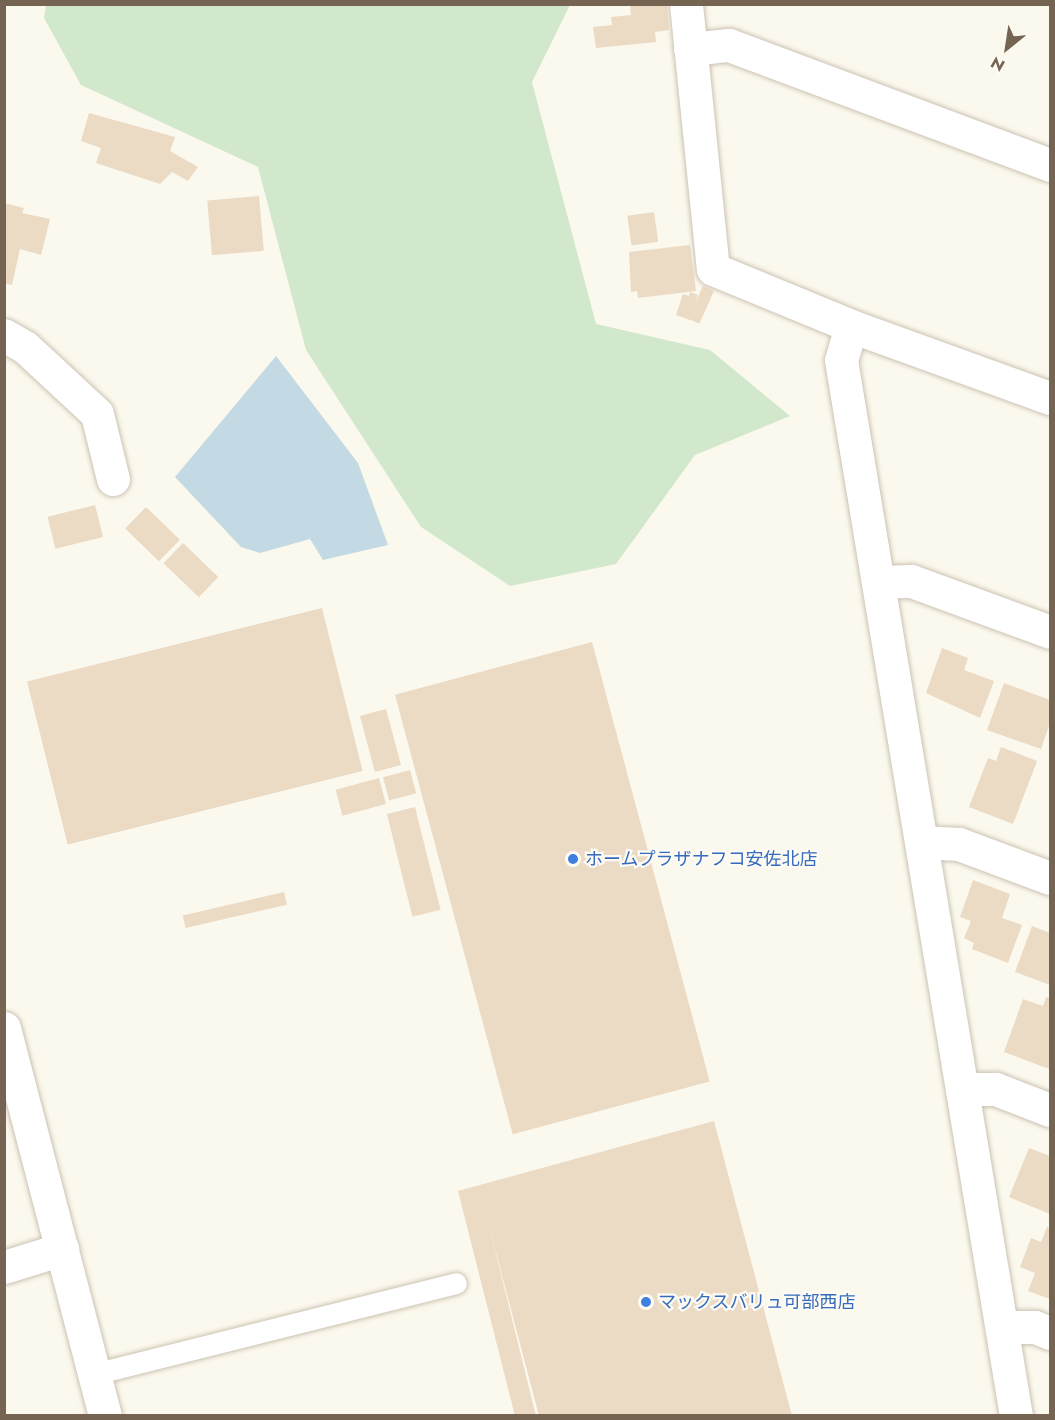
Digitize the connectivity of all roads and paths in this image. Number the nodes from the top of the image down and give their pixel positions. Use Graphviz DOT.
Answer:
graph roads {
  1 [pos="686,4"];
  2 [pos="690,49"];
  3 [pos="1050,165"];
  4 [pos="851,326"];
  5 [pos="4,335"];
  6 [pos="1050,398"];
  7 [pos="113,479"];
  8 [pos="879,582"];
  9 [pos="1050,632"];
  10 [pos="921,842"];
  11 [pos="1050,878"];
  12 [pos="4,1028"];
  13 [pos="962,1089"];
  14 [pos="1050,1110"];
  15 [pos="62,1249"];
  16 [pos="4,1267"];
  17 [pos="456,1283"];
  18 [pos="1002,1326"];
  19 [pos="1050,1333"];
  20 [pos="94,1374"];
  21 [pos="105,1416"];
  22 [pos="1016,1416"];
  1 -- 2 [label="street"];
  2 -- 3 [label="street"];
  2 -- 4 [label="street"];
  4 -- 6 [label="street"];
  4 -- 8 [label="street"];
  5 -- 7 [label="street"];
  8 -- 9 [label="street"];
  8 -- 10 [label="street"];
  10 -- 11 [label="street"];
  10 -- 13 [label="street"];
  12 -- 15 [label="street"];
  13 -- 14 [label="street"];
  13 -- 18 [label="street"];
  15 -- 16 [label="street"];
  15 -- 20 [label="street"];
  17 -- 20 [label="lane"];
  18 -- 19 [label="street"];
  18 -- 22 [label="street"];
  20 -- 21 [label="street"];
}
